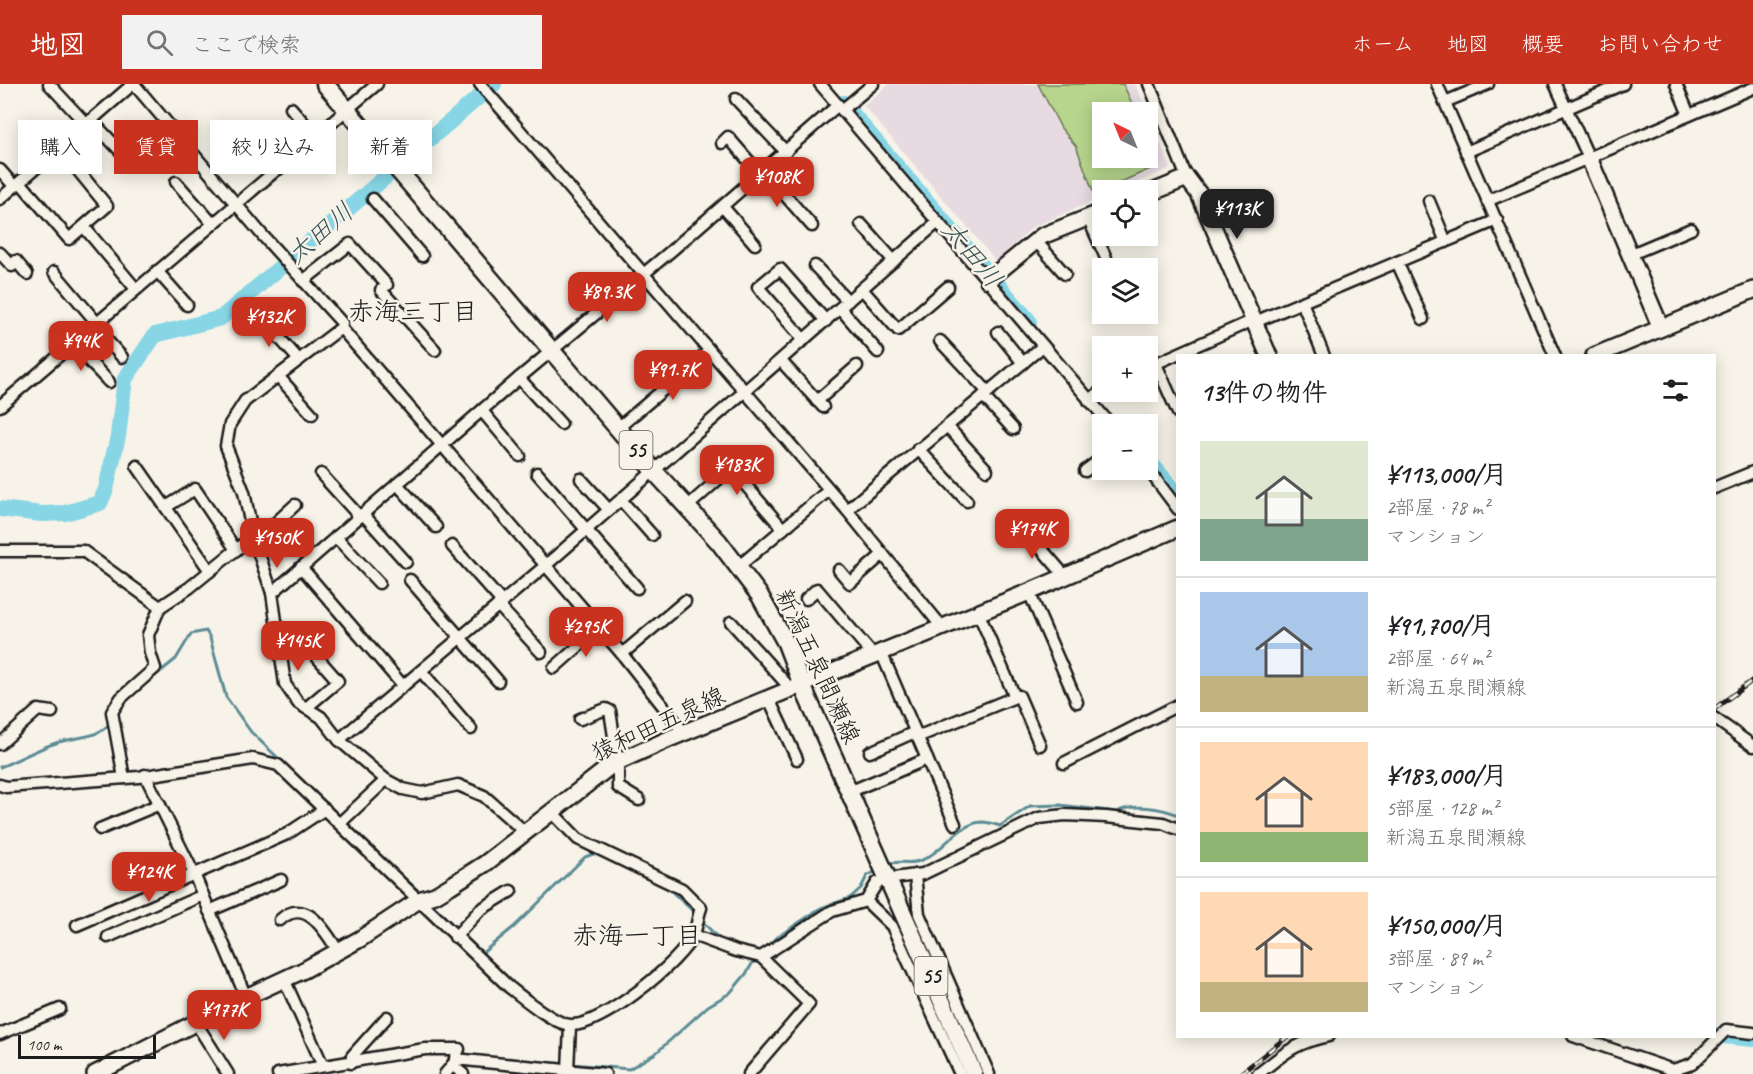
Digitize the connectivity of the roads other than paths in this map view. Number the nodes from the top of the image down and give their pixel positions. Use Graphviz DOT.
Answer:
graph roads {
  1 [pos="49,84"];
  2 [pos="133,84"];
  3 [pos="325,84"];
  4 [pos="377,84"];
  5 [pos="820,84"];
  6 [pos="873,84"];
  7 [pos="1149,84"];
  8 [pos="1437,84"];
  9 [pos="1488,84"];
  10 [pos="1555,84"];
  11 [pos="1623,84"];
  12 [pos="1676,84"];
  13 [pos="1753,87"];
  14 [pos="484,88"];
  15 [pos="736,99"];
  16 [pos="1445,102"];
  17 [pos="843,107"];
  18 [pos="291,108"];
  19 [pos="348,109"];
  20 [pos="1567,110"];
  21 [pos="1689,115"];
  22 [pos="87,120"];
  23 [pos="91,120"];
  24 [pos="301,120"];
  25 [pos="335,120"];
  26 [pos="102,134"];
  27 [pos="722,143"];
  28 [pos="114,146"];
  29 [pos="786,152"];
  30 [pos="1466,152"];
  31 [pos="1588,158"];
  32 [pos="0,170"];
  33 [pos="762,173"];
  34 [pos="28,174"];
  35 [pos="81,174"];
  36 [pos="273,174"];
  37 [pos="1187,178"];
  38 [pos="176,182"];
  39 [pos="17,184"];
  40 [pos="1158,190"];
  41 [pos="0,199"];
  42 [pos="373,199"];
  43 [pos="1429,201"];
  44 [pos="1487,201"];
  45 [pos="237,204"];
  46 [pos="723,207"];
  47 [pos="1092,216"];
  48 [pos="1088,218"];
  49 [pos="1497,220"];
  50 [pos="938,222"];
  51 [pos="213,224"];
  52 [pos="861,224"];
  53 [pos="84,226"];
  54 [pos="812,226"];
  55 [pos="1691,230"];
  56 [pos="1036,241"];
  57 [pos="1446,242"];
  58 [pos="755,244"];
  59 [pos="0,253"];
  60 [pos="1629,255"];
  61 [pos="422,256"];
  62 [pos="1106,258"];
  63 [pos="894,261"];
  64 [pos="1397,262"];
  65 [pos="815,266"];
  66 [pos="157,271"];
  67 [pos="54,272"];
  68 [pos="27,274"];
  69 [pos="643,274"];
  70 [pos="1065,274"];
  71 [pos="990,278"];
  72 [pos="303,281"];
  73 [pos="948,287"];
  74 [pos="136,289"];
  75 [pos="862,289"];
  76 [pos="1753,290"];
  77 [pos="1302,302"];
  78 [pos="187,305"];
  79 [pos="844,305"];
  80 [pos="260,316"];
  81 [pos="1424,318"];
  82 [pos="1255,320"];
  83 [pos="826,321"];
  84 [pos="96,324"];
  85 [pos="341,328"];
  86 [pos="1660,328"];
  87 [pos="998,332"];
  88 [pos="804,340"];
  89 [pos="940,341"];
  90 [pos="73,344"];
  91 [pos="1043,346"];
  92 [pos="435,350"];
  93 [pos="552,350"];
  94 [pos="709,351"];
  95 [pos="878,352"];
  96 [pos="1181,354"];
  97 [pos="1268,354"];
  98 [pos="1323,354"];
  99 [pos="1554,354"];
  100 [pos="1599,354"];
  101 [pos="1176,356"];
  102 [pos="122,357"];
  103 [pos="299,360"];
  104 [pos="781,361"];
  105 [pos="1023,363"];
  106 [pos="1158,364"];
  107 [pos="857,366"];
  108 [pos="278,376"];
  109 [pos="1158,377"];
  110 [pos="519,378"];
  111 [pos="109,382"];
  112 [pos="743,392"];
  113 [pos="986,394"];
  114 [pos="1092,398"];
  115 [pos="1089,401"];
  116 [pos="0,406"];
  117 [pos="1176,409"];
  118 [pos="482,411"];
  119 [pos="312,414"];
  120 [pos="1101,414"];
  121 [pos="561,424"];
  122 [pos="947,426"];
  123 [pos="618,429"];
  124 [pos="1013,429"];
  125 [pos="442,444"];
  126 [pos="918,449"];
  127 [pos="520,456"];
  128 [pos="137,466"];
  129 [pos="1092,466"];
  130 [pos="987,470"];
  131 [pos="654,471"];
  132 [pos="1085,471"];
  133 [pos="1753,472"];
  134 [pos="537,473"];
  135 [pos="321,474"];
  136 [pos="581,479"];
  137 [pos="1156,480"];
  138 [pos="397,484"];
  139 [pos="1716,487"];
  140 [pos="829,490"];
  141 [pos="621,500"];
  142 [pos="967,501"];
  143 [pos="295,505"];
  144 [pos="1176,506"];
  145 [pos="166,507"];
  146 [pos="687,507"];
  147 [pos="609,510"];
  148 [pos="847,510"];
  149 [pos="361,515"];
  150 [pos="1021,525"];
  151 [pos="436,527"];
  152 [pos="587,529"];
  153 [pos="783,529"];
  154 [pos="1176,529"];
  155 [pos="652,535"];
  156 [pos="336,537"];
  157 [pos="254,539"];
  158 [pos="452,546"];
  159 [pos="236,550"];
  160 [pos="0,551"];
  161 [pos="883,554"];
  162 [pos="406,562"];
  163 [pos="545,566"];
  164 [pos="301,567"];
  165 [pos="738,567"];
  166 [pos="839,570"];
  167 [pos="210,571"];
  168 [pos="1065,576"];
  169 [pos="410,580"];
  170 [pos="379,583"];
  171 [pos="637,588"];
  172 [pos="1029,592"];
  173 [pos="272,593"];
  174 [pos="806,599"];
  175 [pos="685,601"];
  176 [pos="500,604"];
  177 [pos="160,607"];
  178 [pos="978,612"];
  179 [pos="731,622"];
  180 [pos="599,627"];
  181 [pos="942,627"];
  182 [pos="460,638"];
  183 [pos="541,652"];
  184 [pos="622,654"];
  185 [pos="877,654"];
  186 [pos="317,657"];
  187 [pos="554,668"];
  188 [pos="421,671"];
  189 [pos="498,681"];
  190 [pos="404,686"];
  191 [pos="796,687"];
  192 [pos="1015,697"];
  193 [pos="769,699"];
  194 [pos="1077,702"];
  195 [pos="1176,706"];
  196 [pos="306,708"];
  197 [pos="52,712"];
  198 [pos="580,719"];
  199 [pos="1716,719"];
  200 [pos="471,729"];
  201 [pos="685,734"];
  202 [pos="916,735"];
  203 [pos="339,740"];
  204 [pos="0,744"];
  205 [pos="1040,745"];
  206 [pos="1753,747"];
  207 [pos="870,752"];
  208 [pos="796,759"];
  209 [pos="927,759"];
  210 [pos="618,762"];
  211 [pos="1064,763"];
  212 [pos="145,775"];
  213 [pos="124,778"];
  214 [pos="386,780"];
  215 [pos="0,785"];
  216 [pos="849,792"];
  217 [pos="639,800"];
  218 [pos="160,804"];
  219 [pos="325,809"];
  220 [pos="552,812"];
  221 [pos="340,824"];
  222 [pos="955,824"];
  223 [pos="1176,828"];
  224 [pos="100,829"];
  225 [pos="525,832"];
  226 [pos="194,874"];
  227 [pos="915,875"];
  228 [pos="887,879"];
  229 [pos="281,880"];
  230 [pos="511,891"];
  231 [pos="202,895"];
  232 [pos="419,900"];
  233 [pos="866,901"];
  234 [pos="209,911"];
  235 [pos="280,920"];
  236 [pos="77,925"];
  237 [pos="693,935"];
  238 [pos="108,937"];
  239 [pos="455,937"];
  240 [pos="338,951"];
  241 [pos="761,957"];
  242 [pos="284,979"];
  243 [pos="246,997"];
  244 [pos="60,1009"];
  245 [pos="387,1017"];
  246 [pos="196,1023"];
  247 [pos="570,1026"];
  248 [pos="1753,1033"];
  249 [pos="0,1034"];
  250 [pos="1320,1038"];
  251 [pos="1578,1038"];
  252 [pos="351,1063"];
  253 [pos="323,1066"];
  254 [pos="451,1066"];
  255 [pos="568,1070"];
  256 [pos="1671,1072"];
  257 [pos="587,1073"];
  258 [pos="962,1073"];
  259 [pos="95,1074"];
  260 [pos="228,1074"];
  261 [pos="278,1074"];
  262 [pos="463,1074"];
  263 [pos="605,1074"];
  264 [pos="749,1074"];
  265 [pos="989,1074"];
  266 [pos="1258,1074"];
  1 -- 22 [label="street"];
  2 -- 23 [label="street"];
  2 -- 45 [label="street"];
  3 -- 19 [label="main road, 新潟五泉間瀬線 / 55"];
  4 -- 19 [label="street"];
  5 -- 17 [label="street"];
  6 -- 17 [label="street"];
  7 -- 37 [label="street"];
  8 -- 16 [label="street"];
  9 -- 16 [label="street"];
  10 -- 20 [label="street"];
  11 -- 20 [label="street"];
  12 -- 21 [label="street"];
  13 -- 21 [label="street"];
  14 -- 69 [label="street"];
  15 -- 29 [label="street"];
  16 -- 30 [label="street"];
  17 -- 29 [label="street"];
  17 -- 50 [label="street"];
  18 -- 24 [label="street"];
  19 -- 25 [label="street"];
  19 -- 93 [label="main road, 新潟五泉間瀬線 / 55"];
  20 -- 30 [label="street"];
  20 -- 31 [label="street"];
  21 -- 31 [label="street"];
  26 -- 28 [label="street"];
  27 -- 33 [label="street"];
  29 -- 33 [label="street"];
  30 -- 44 [label="street"];
  31 -- 44 [label="street"];
  31 -- 60 [label="main road"];
  32 -- 39 [label="street"];
  33 -- 46 [label="street"];
  33 -- 54 [label="street"];
  34 -- 39 [label="street"];
  35 -- 53 [label="street"];
  36 -- 45 [label="street"];
  37 -- 40 [label="main road"];
  37 -- 82 [label="main road"];
  38 -- 51 [label="street"];
  39 -- 41 [label="street"];
  39 -- 53 [label="street"];
  42 -- 61 [label="street"];
  43 -- 57 [label="street"];
  44 -- 49 [label="street"];
  45 -- 51 [label="street"];
  45 -- 72 [label="street"];
  46 -- 58 [label="street"];
  46 -- 69 [label="street"];
  47 -- 48 [label="main road"];
  48 -- 56 [label="main road"];
  48 -- 62 [label="street"];
  49 -- 57 [label="street"];
  49 -- 99 [label="street"];
  50 -- 63 [label="street"];
  50 -- 71 [label="street"];
  51 -- 66 [label="street"];
  52 -- 63 [label="street"];
  53 -- 74 [label="street"];
  55 -- 60 [label="street"];
  56 -- 70 [label="street"];
  56 -- 71 [label="main road"];
  57 -- 64 [label="street"];
  59 -- 68 [label="street"];
  60 -- 86 [label="main road"];
  63 -- 75 [label="street"];
  64 -- 77 [label="street"];
  64 -- 81 [label="street"];
  65 -- 79 [label="street"];
  66 -- 74 [label="street"];
  66 -- 78 [label="street"];
  67 -- 84 [label="street"];
  69 -- 93 [label="street"];
  69 -- 94 [label="street"];
  71 -- 91 [label="street"];
  72 -- 85 [label="street"];
  72 -- 92 [label="street"];
  73 -- 75 [label="street"];
  74 -- 84 [label="street"];
  75 -- 79 [label="street"];
  76 -- 86 [label="main road"];
  77 -- 82 [label="street"];
  77 -- 98 [label="street"];
  79 -- 83 [label="street"];
  79 -- 95 [label="street"];
  80 -- 103 [label="street"];
  82 -- 96 [label="street"];
  82 -- 97 [label="main road"];
  83 -- 88 [label="street"];
  83 -- 88 [label="street"];
  84 -- 90 [label="street"];
  84 -- 102 [label="street"];
  85 -- 103 [label="street"];
  85 -- 125 [label="street"];
  86 -- 100 [label="main road"];
  87 -- 105 [label="street"];
  88 -- 104 [label="street"];
  89 -- 113 [label="street"];
  90 -- 111 [label="street"];
  90 -- 116 [label="street"];
  91 -- 105 [label="street"];
  91 -- 115 [label="street"];
  93 -- 110 [label="street"];
  93 -- 123 [label="main road, 新潟五泉間瀬線 / 55"];
  94 -- 112 [label="street"];
  94 -- 123 [label="street"];
  101 -- 106 [label="street"];
  103 -- 108 [label="street"];
  104 -- 107 [label="street"];
  104 -- 112 [label="street"];
  105 -- 113 [label="street"];
  108 -- 119 [label="street"];
  108 -- 157 [label="street"];
  109 -- 117 [label="street"];
  110 -- 118 [label="street"];
  110 -- 121 [label="street"];
  112 -- 131 [label="street"];
  112 -- 140 [label="street"];
  113 -- 122 [label="street"];
  113 -- 124 [label="street"];
  114 -- 115 [label="street"];
  115 -- 120 [label="street"];
  118 -- 125 [label="street"];
  118 -- 127 [label="street"];
  122 -- 126 [label="street"];
  122 -- 130 [label="street"];
  123 -- 131 [label="main road, 新潟五泉間瀬線 / 55"];
  125 -- 138 [label="street"];
  125 -- 163 [label="street"];
  126 -- 142 [label="street"];
  126 -- 148 [label="street"];
  128 -- 145 [label="street"];
  129 -- 132 [label="street"];
  131 -- 141 [label="street"];
  131 -- 146 [label="main road, 新潟五泉間瀬線 / 55"];
  133 -- 139 [label="street"];
  134 -- 152 [label="street"];
  135 -- 149 [label="street"];
  136 -- 147 [label="street"];
  137 -- 144 [label="street"];
  138 -- 149 [label="street"];
  138 -- 151 [label="street"];
  140 -- 148 [label="street"];
  140 -- 153 [label="street"];
  141 -- 147 [label="street"];
  141 -- 155 [label="street"];
  143 -- 157 [label="street"];
  145 -- 159 [label="street"];
  145 -- 167 [label="street"];
  146 -- 153 [label="street"];
  146 -- 165 [label="main road, 新潟五泉間瀬線 / 55"];
  147 -- 152 [label="street"];
  148 -- 161 [label="street"];
  149 -- 156 [label="street"];
  149 -- 162 [label="street"];
  150 -- 168 [label="street"];
  152 -- 163 [label="street"];
  152 -- 171 [label="street"];
  153 -- 165 [label="street"];
  154 -- 168 [label="main road, 猿和田五泉線"];
  156 -- 164 [label="street"];
  156 -- 170 [label="street"];
  157 -- 159 [label="street"];
  157 -- 173 [label="street"];
  158 -- 176 [label="street"];
  159 -- 167 [label="street"];
  160 -- 177 [label="street"];
  161 -- 166 [label="street"];
  161 -- 181 [label="street"];
  163 -- 176 [label="street"];
  163 -- 180 [label="street"];
  164 -- 173 [label="street"];
  164 -- 190 [label="street"];
  165 -- 191 [label="main road, 新潟五泉間瀬線 / 55"];
  167 -- 177 [label="street"];
  168 -- 172 [label="main road, 猿和田五泉線"];
  169 -- 182 [label="street"];
  172 -- 178 [label="main road, 猿和田五泉線"];
  172 -- 194 [label="street"];
  173 -- 196 [label="street"];
  174 -- 185 [label="street"];
  175 -- 184 [label="street"];
  176 -- 182 [label="street"];
  176 -- 183 [label="street"];
  177 -- 213 [label="street"];
  178 -- 181 [label="main road, 猿和田五泉線"];
  178 -- 192 [label="street"];
  179 -- 191 [label="street"];
  180 -- 184 [label="street"];
  180 -- 187 [label="street"];
  181 -- 185 [label="main road, 猿和田五泉線"];
  182 -- 188 [label="street"];
  182 -- 189 [label="street"];
  184 -- 201 [label="street"];
  185 -- 191 [label="main road, 猿和田五泉線"];
  185 -- 202 [label="street"];
  186 -- 196 [label="street"];
  188 -- 190 [label="street"];
  188 -- 200 [label="street"];
  190 -- 203 [label="street"];
  191 -- 193 [label="main road, 猿和田五泉線"];
  191 -- 216 [label="main road, 新潟五泉間瀬線 / 55"];
  192 -- 202 [label="street"];
  192 -- 205 [label="street"];
  193 -- 201 [label="main road, 猿和田五泉線"];
  193 -- 208 [label="street"];
  195 -- 211 [label="street"];
  196 -- 203 [label="street"];
  197 -- 204 [label="street"];
  198 -- 210 [label="street"];
  199 -- 206 [label="street"];
  201 -- 210 [label="main road, 猿和田五泉線"];
  202 -- 207 [label="street"];
  202 -- 209 [label="street"];
  203 -- 214 [label="street"];
  209 -- 216 [label="street"];
  209 -- 222 [label="street"];
  210 -- 217 [label="street"];
  210 -- 220 [label="main road, 猿和田五泉線"];
  212 -- 213 [label="street"];
  212 -- 218 [label="street"];
  212 -- 219 [label="street"];
  213 -- 215 [label="street"];
  214 -- 221 [label="street"];
  214 -- 225 [label="street"];
  216 -- 228 [label="main road, 新潟五泉間瀬線 / 55"];
  218 -- 224 [label="street"];
  218 -- 226 [label="street"];
  219 -- 221 [label="street"];
  219 -- 226 [label="street"];
  220 -- 225 [label="main road, 猿和田五泉線"];
  220 -- 237 [label="street"];
  221 -- 232 [label="street"];
  223 -- 227 [label="street"];
  225 -- 232 [label="main road, 猿和田五泉線"];
  226 -- 231 [label="street"];
  226 -- 236 [label="street"];
  227 -- 228 [label="street"];
  227 -- 265 [label="street"];
  228 -- 233 [label="street"];
  228 -- 258 [label="main road, 新潟五泉間瀬線 / 55"];
  229 -- 234 [label="street"];
  230 -- 239 [label="street"];
  231 -- 234 [label="street"];
  231 -- 238 [label="street"];
  232 -- 239 [label="street"];
  232 -- 240 [label="main road, 猿和田五泉線"];
  233 -- 241 [label="street"];
  233 -- 258 [label="street"];
  234 -- 243 [label="street"];
  235 -- 240 [label="street"];
  237 -- 241 [label="street"];
  237 -- 247 [label="street"];
  239 -- 247 [label="street"];
  240 -- 242 [label="main road, 猿和田五泉線"];
  241 -- 264 [label="street"];
  242 -- 243 [label="main road, 猿和田五泉線"];
  242 -- 253 [label="street"];
  243 -- 246 [label="main road, 猿和田五泉線"];
  244 -- 249 [label="street"];
  245 -- 252 [label="street"];
  246 -- 259 [label="main road, 猿和田五泉線"];
  246 -- 260 [label="street"];
  247 -- 255 [label="street"];
  248 -- 256 [label="street"];
  250 -- 266 [label="street"];
  251 -- 256 [label="street"];
  252 -- 253 [label="street"];
  252 -- 254 [label="street"];
  253 -- 261 [label="street"];
  254 -- 255 [label="street"];
  254 -- 262 [label="street"];
  255 -- 257 [label="street"];
  257 -- 263 [label="street"];
}
